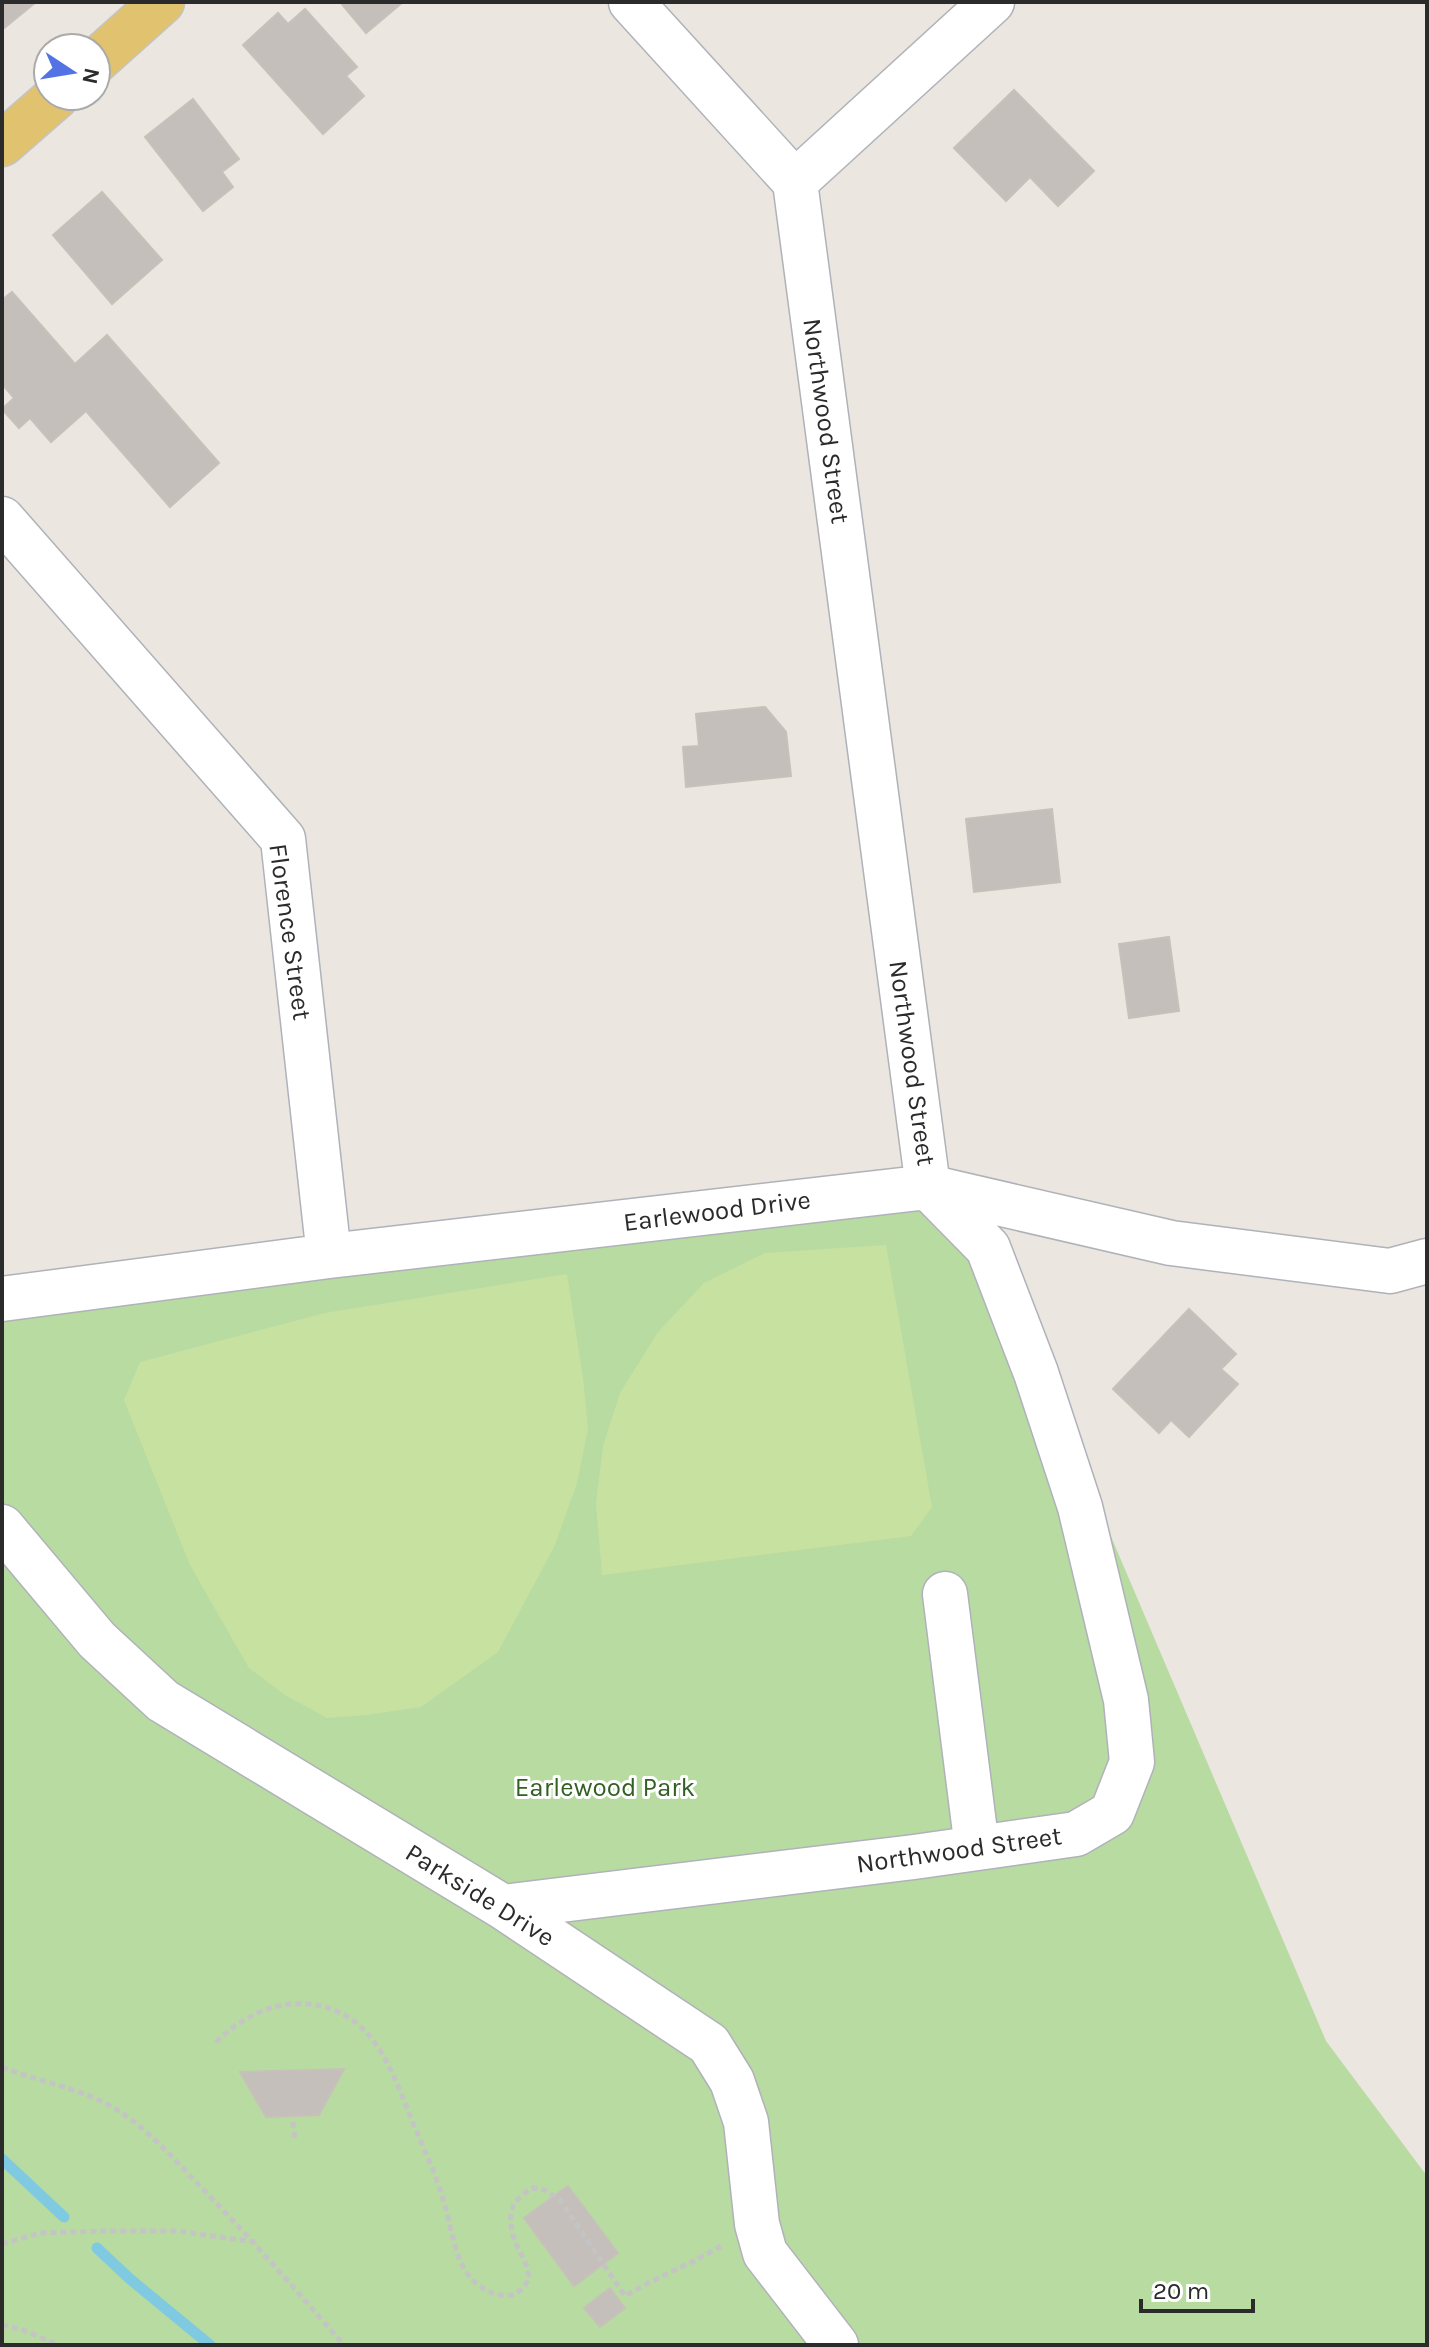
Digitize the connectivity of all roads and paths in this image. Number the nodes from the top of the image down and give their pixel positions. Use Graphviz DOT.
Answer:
graph roads {
  1 [pos="162,2"];
  2 [pos="631,2"];
  3 [pos="992,2"];
  4 [pos="112,47"];
  5 [pos="39,112"];
  6 [pos="2,144"];
  7 [pos="795,182"];
  8 [pos="2,519"];
  9 [pos="928,1187"];
  10 [pos="329,1256"];
  11 [pos="1427,1261"];
  12 [pos="2,1299"];
  13 [pos="2,1527"];
  14 [pos="945,1594"];
  15 [pos="977,1848"];
  16 [pos="503,1907"];
  17 [pos="216,2042"];
  18 [pos="2,2067"];
  19 [pos="293,2122"];
  20 [pos="295,2142"];
  21 [pos="757,2224"];
  22 [pos="255,2242"];
  23 [pos="2,2244"];
  24 [pos="2,2325"];
  25 [pos="58,2345"];
  26 [pos="344,2345"];
  27 [pos="836,2345"];
  1 -- 4 [label="main road"];
  2 -- 7 [label="street"];
  3 -- 7 [label="street"];
  5 -- 6 [label="main road"];
  7 -- 9 [label="street, Northwood Street"];
  8 -- 10 [label="street, Florence Street"];
  9 -- 10 [label="street, Earlewood Drive"];
  9 -- 11 [label="street, Earlewood Drive"];
  9 -- 15 [label="street, Northwood Street"];
  10 -- 12 [label="street, Earlewood Drive"];
  13 -- 16 [label="street, Parkside Drive"];
  14 -- 15 [label="street"];
  15 -- 16 [label="street, Northwood Street"];
  16 -- 21 [label="street, Parkside Drive"];
  17 -- 21 [label="path"];
  18 -- 22 [label="path"];
  19 -- 20 [label="path"];
  21 -- 27 [label="street, Parkside Drive"];
  22 -- 23 [label="path"];
  22 -- 26 [label="path"];
  24 -- 25 [label="path"];
}
